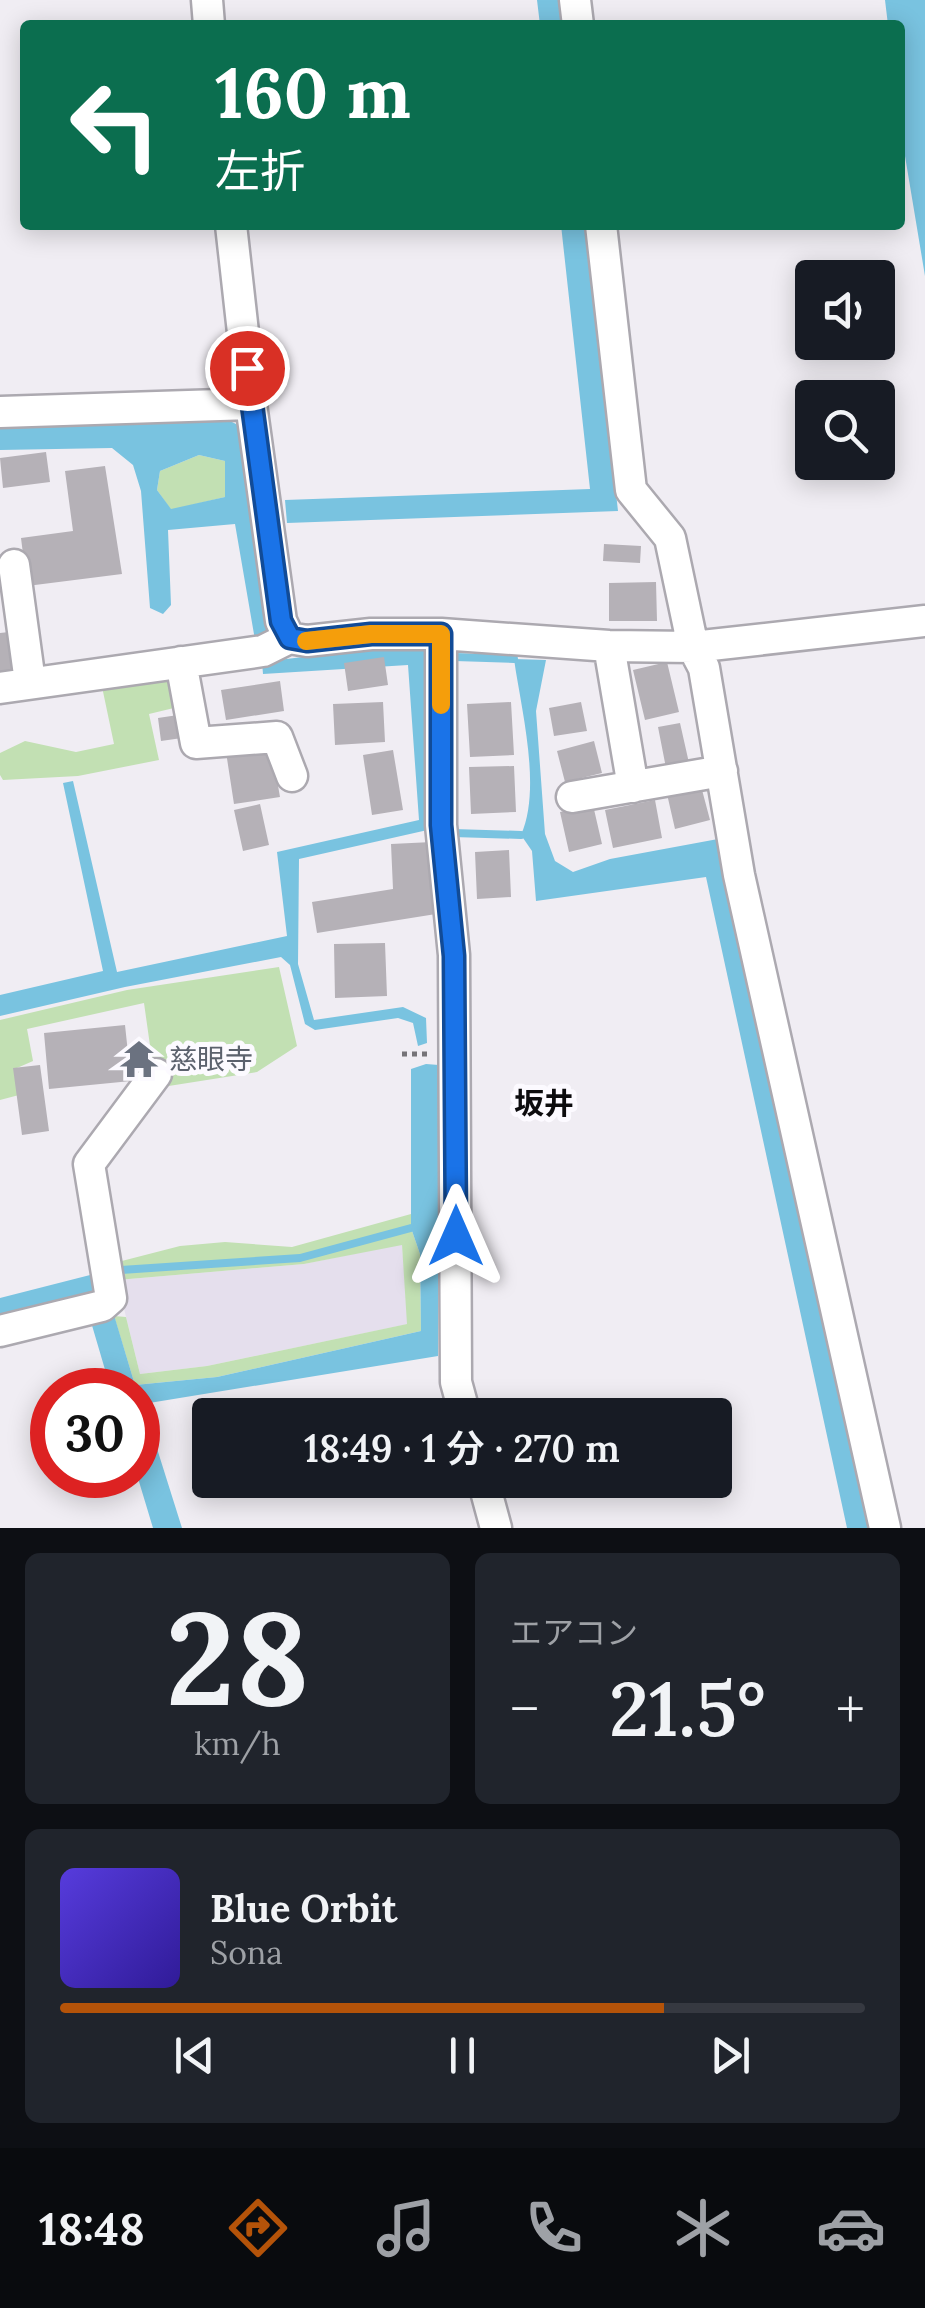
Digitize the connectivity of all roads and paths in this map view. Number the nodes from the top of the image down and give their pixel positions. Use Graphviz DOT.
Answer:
graph roads {
  1 [pos="232,230"];
  2 [pos="601,230"];
  3 [pos="251,404"];
  4 [pos="0,412"];
  5 [pos="14,566"];
  6 [pos="925,621"];
  7 [pos="441,634"];
  8 [pos="290,638"];
  9 [pos="609,646"];
  10 [pos="693,647"];
  11 [pos="181,662"];
  12 [pos="15,685"];
  13 [pos="722,771"];
  14 [pos="292,776"];
  15 [pos="633,786"];
  16 [pos="572,797"];
  17 [pos="156,1074"];
  18 [pos="0,1330"];
  19 [pos="460,1398"];
  20 [pos="488,1498"];
  21 [pos="496,1528"];
  22 [pos="885,1528"];
  1 -- 3 [label="street"];
  2 -- 10 [label="street"];
  3 -- 4 [label="street"];
  3 -- 8 [label="street"];
  5 -- 12 [label="street"];
  6 -- 10 [label="street"];
  7 -- 8 [label="street"];
  7 -- 9 [label="street"];
  7 -- 19 [label="street"];
  8 -- 11 [label="street"];
  9 -- 10 [label="street"];
  9 -- 15 [label="street"];
  10 -- 13 [label="street"];
  11 -- 12 [label="street"];
  11 -- 14 [label="street"];
  13 -- 15 [label="street"];
  13 -- 22 [label="street"];
  15 -- 16 [label="street"];
  17 -- 18 [label="street"];
  20 -- 21 [label="street"];
}
